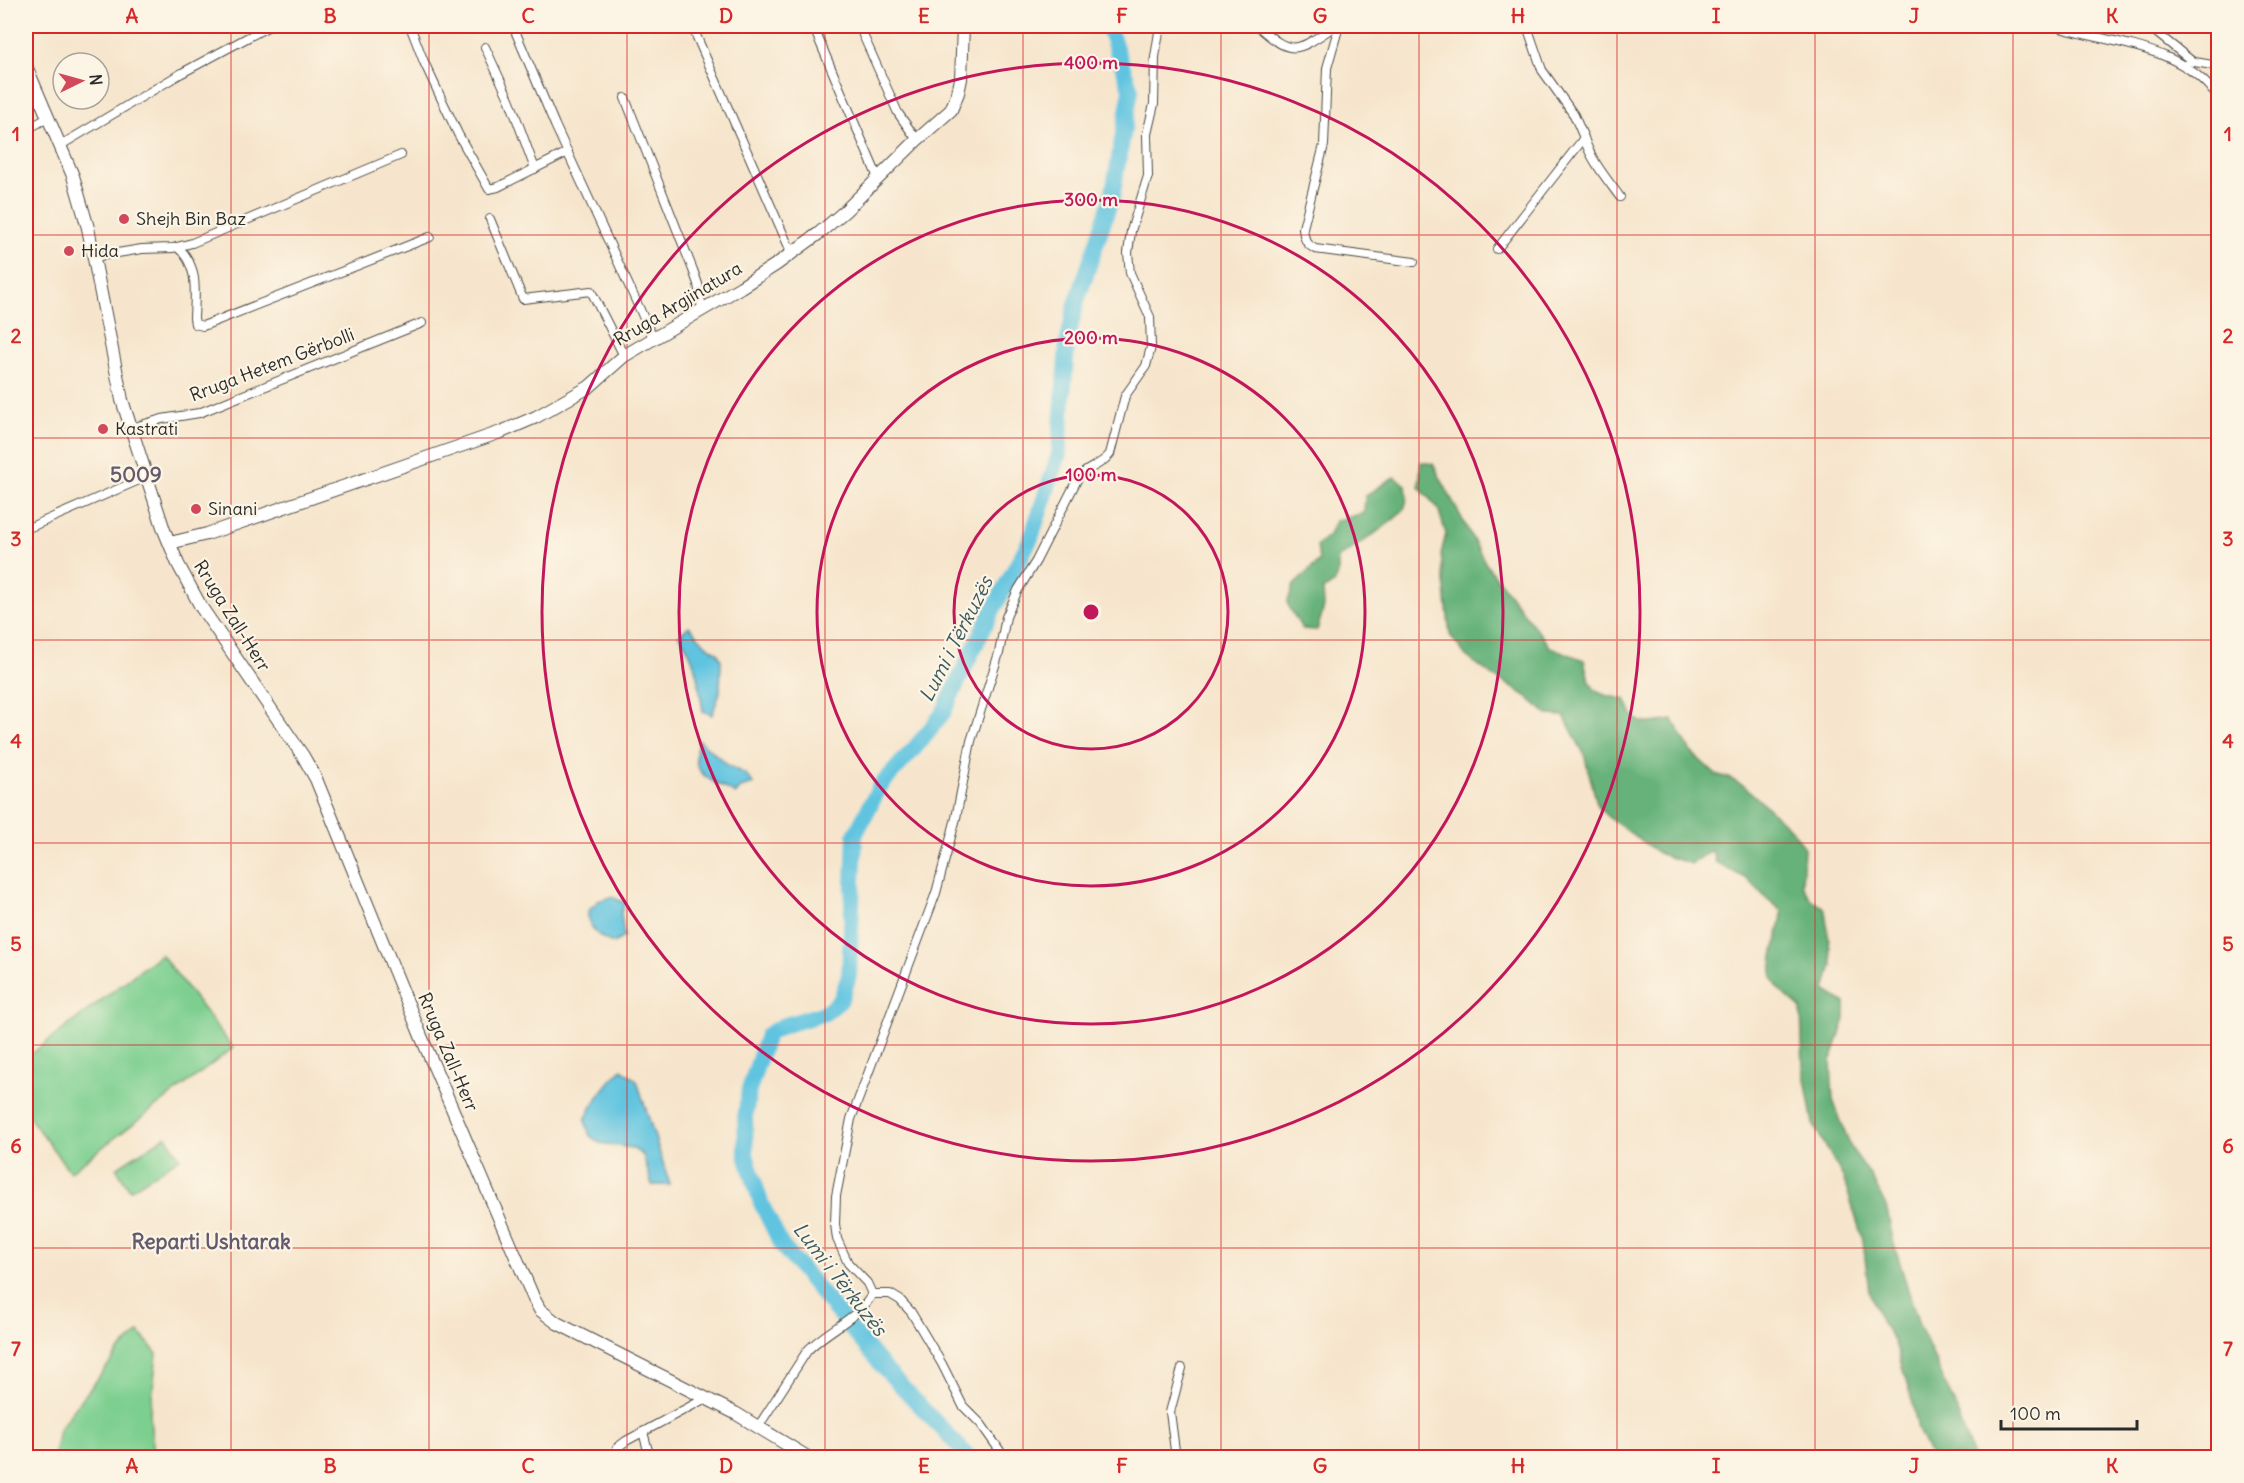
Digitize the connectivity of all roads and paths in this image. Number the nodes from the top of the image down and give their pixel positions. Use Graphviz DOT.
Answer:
graph roads {
  1 [pos="269,26"];
  2 [pos="410,26"];
  3 [pos="513,26"];
  4 [pos="692,26"];
  5 [pos="813,26"];
  6 [pos="859,26"];
  7 [pos="964,26"];
  8 [pos="1160,26"];
  9 [pos="1257,26"];
  10 [pos="1337,26"];
  11 [pos="1527,26"];
  12 [pos="2054,26"];
  13 [pos="2148,26"];
  14 [pos="485,47"];
  15 [pos="2170,57"];
  16 [pos="2193,62"];
  17 [pos="26,66"];
  18 [pos="2218,66"];
  19 [pos="625,98"];
  20 [pos="2218,98"];
  21 [pos="49,117"];
  22 [pos="26,130"];
  23 [pos="1584,138"];
  24 [pos="917,140"];
  25 [pos="61,145"];
  26 [pos="568,152"];
  27 [pos="401,155"];
  28 [pos="535,169"];
  29 [pos="878,178"];
  30 [pos="1620,197"];
  31 [pos="490,219"];
  32 [pos="430,237"];
  33 [pos="177,247"];
  34 [pos="1497,249"];
  35 [pos="792,254"];
  36 [pos="93,257"];
  37 [pos="1414,262"];
  38 [pos="702,309"];
  39 [pos="422,323"];
  40 [pos="653,338"];
  41 [pos="624,356"];
  42 [pos="131,428"];
  43 [pos="147,477"];
  44 [pos="26,529"];
  45 [pos="170,543"];
  46 [pos="872,1294"];
  47 [pos="1182,1368"];
  48 [pos="706,1398"];
  49 [pos="758,1427"];
  50 [pos="643,1432"];
  51 [pos="611,1458"];
  52 [pos="650,1458"];
  53 [pos="809,1458"];
  54 [pos="1005,1458"];
  55 [pos="1176,1458"];
  1 -- 25 [label="street"];
  2 -- 28 [label="street"];
  3 -- 26 [label="street"];
  4 -- 35 [label="street"];
  5 -- 29 [label="street"];
  6 -- 24 [label="street"];
  7 -- 24 [label="main road, Rruga Argjinatura"];
  8 -- 46 [label="street"];
  9 -- 10 [label="street"];
  10 -- 37 [label="street"];
  11 -- 23 [label="street"];
  12 -- 15 [label="street"];
  13 -- 16 [label="street"];
  14 -- 28 [label="street"];
  15 -- 16 [label="street"];
  15 -- 20 [label="street"];
  16 -- 18 [label="street"];
  17 -- 21 [label="main road, Rruga Zall-Herr"];
  19 -- 38 [label="street"];
  21 -- 22 [label="street"];
  21 -- 25 [label="main road, Rruga Zall-Herr"];
  23 -- 30 [label="street"];
  23 -- 34 [label="street"];
  24 -- 29 [label="main road, Rruga Argjinatura"];
  25 -- 36 [label="main road, Rruga Zall-Herr"];
  26 -- 28 [label="street"];
  26 -- 40 [label="street"];
  27 -- 33 [label="street"];
  29 -- 35 [label="main road, Rruga Argjinatura"];
  31 -- 41 [label="street"];
  32 -- 33 [label="street"];
  33 -- 36 [label="street"];
  35 -- 38 [label="main road, Rruga Argjinatura"];
  36 -- 42 [label="main road, Rruga Zall-Herr"];
  38 -- 40 [label="main road, Rruga Argjinatura"];
  39 -- 42 [label="street, Rruga Hetem Gërbolli"];
  40 -- 41 [label="main road, Rruga Argjinatura"];
  41 -- 45 [label="main road, Rruga Argjinatura"];
  42 -- 43 [label="main road, Rruga Zall-Herr"];
  43 -- 44 [label="street"];
  43 -- 45 [label="main road, Rruga Zall-Herr"];
  45 -- 48 [label="main road, Rruga Zall-Herr"];
  46 -- 49 [label="street"];
  46 -- 54 [label="street"];
  47 -- 55 [label="street"];
  48 -- 49 [label="main road, Rruga Zall-Herr"];
  48 -- 50 [label="street"];
  49 -- 53 [label="main road, Rruga Zall-Herr"];
  50 -- 51 [label="street"];
  50 -- 52 [label="street"];
}
